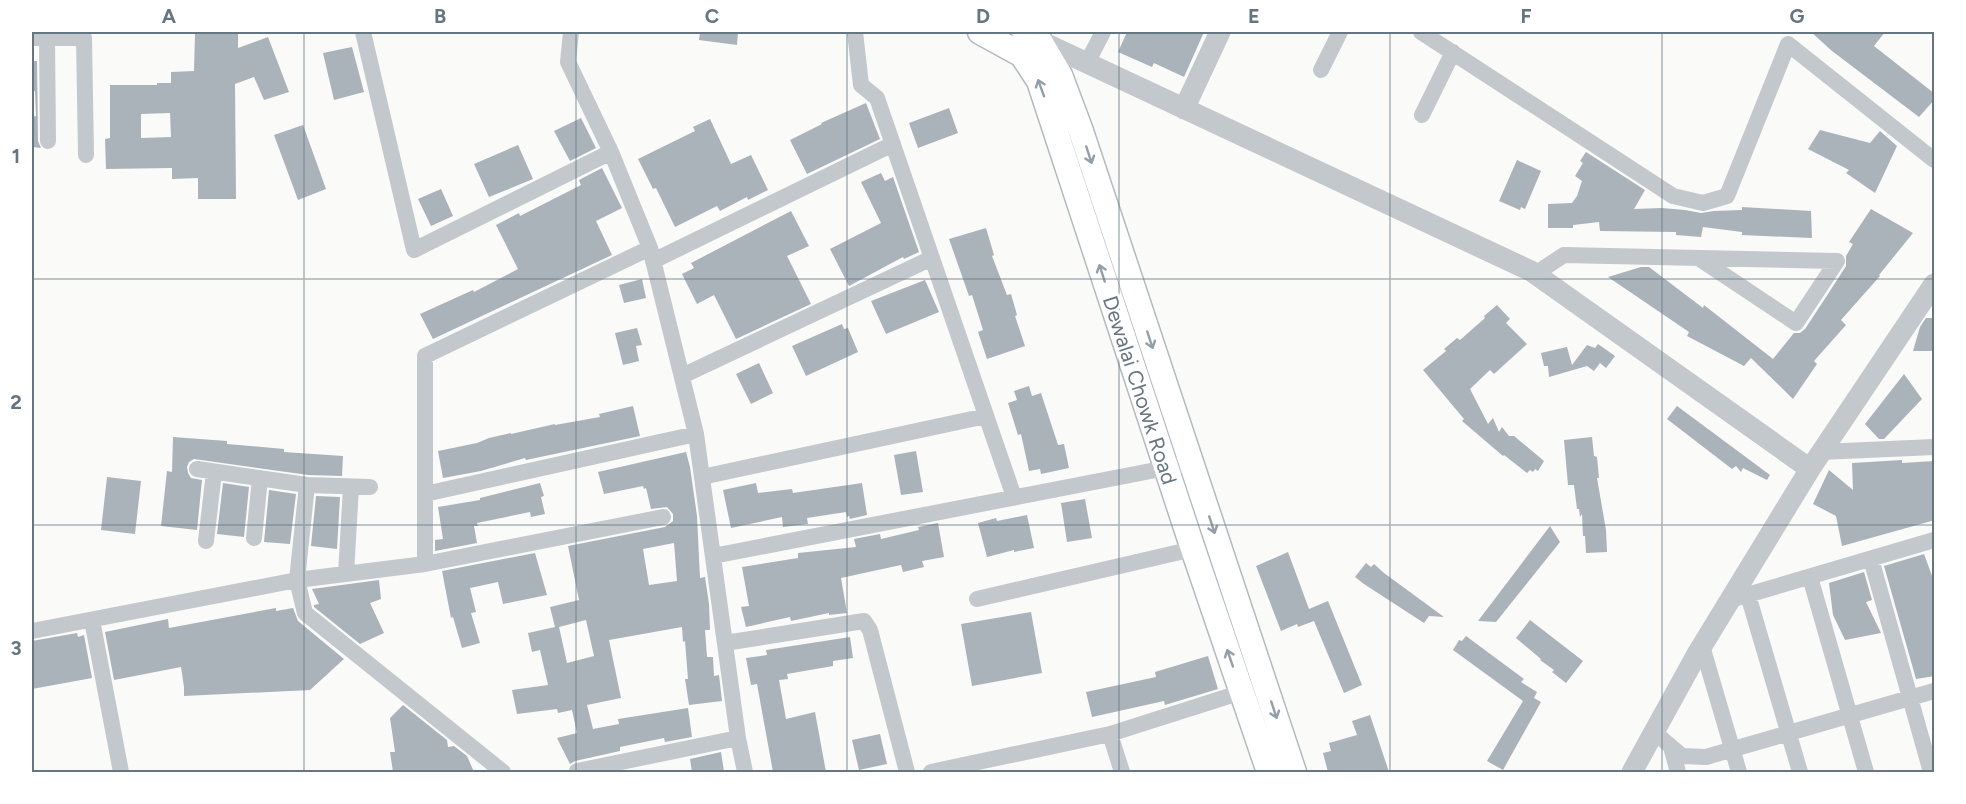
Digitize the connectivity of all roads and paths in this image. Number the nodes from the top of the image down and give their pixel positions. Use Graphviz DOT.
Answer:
graph roads {
  1 [pos="363,32"];
  2 [pos="571,32"];
  3 [pos="855,32"];
  4 [pos="980,32"];
  5 [pos="1103,32"];
  6 [pos="1220,32"];
  7 [pos="1340,32"];
  8 [pos="1421,32"];
  9 [pos="39,38"];
  10 [pos="1029,43"];
  11 [pos="1453,52"];
  12 [pos="1087,63"];
  13 [pos="1321,70"];
  14 [pos="1184,109"];
  15 [pos="1422,115"];
  16 [pos="48,141"];
  17 [pos="893,144"];
  18 [pos="611,152"];
  19 [pos="86,155"];
  20 [pos="1935,160"];
  21 [pos="651,255"];
  22 [pos="932,258"];
  23 [pos="1699,259"];
  24 [pos="1535,274"];
  25 [pos="1935,284"];
  26 [pos="1927,305"];
  27 [pos="682,376"];
  28 [pos="986,416"];
  29 [pos="696,434"];
  30 [pos="1935,447"];
  31 [pos="1816,460"];
  32 [pos="1191,463"];
  33 [pos="1166,468"];
  34 [pos="197,469"];
  35 [pos="214,472"];
  36 [pos="702,477"];
  37 [pos="260,478"];
  38 [pos="307,485"];
  39 [pos="351,487"];
  40 [pos="370,487"];
  41 [pos="425,494"];
  42 [pos="1014,497"];
  43 [pos="663,518"];
  44 [pos="255,538"];
  45 [pos="206,541"];
  46 [pos="1934,544"];
  47 [pos="1193,549"];
  48 [pos="713,556"];
  49 [pos="1871,559"];
  50 [pos="425,564"];
  51 [pos="346,573"];
  52 [pos="1810,577"];
  53 [pos="297,580"];
  54 [pos="1739,598"];
  55 [pos="977,599"];
  56 [pos="92,620"];
  57 [pos="32,631"];
  58 [pos="725,643"];
  59 [pos="1702,646"];
  60 [pos="1935,691"];
  61 [pos="1242,692"];
  62 [pos="1911,699"];
  63 [pos="1849,716"];
  64 [pos="1654,732"];
  65 [pos="1110,734"];
  66 [pos="1789,734"];
  67 [pos="738,738"];
  68 [pos="1671,747"];
  69 [pos="1733,750"];
  70 [pos="1007,756"];
  71 [pos="577,771"];
  72 [pos="122,772"];
  73 [pos="503,772"];
  74 [pos="746,772"];
  75 [pos="907,772"];
  76 [pos="931,772"];
  77 [pos="1013,772"];
  78 [pos="1122,772"];
  79 [pos="1269,772"];
  80 [pos="1294,772"];
  81 [pos="1632,772"];
  82 [pos="1678,772"];
  83 [pos="1739,772"];
  84 [pos="1800,772"];
  85 [pos="1866,772"];
  86 [pos="1931,772"];
  1 -- 18 [label="street"];
  2 -- 18 [label="street"];
  3 -- 17 [label="street"];
  4 -- 10 [label="main road, Dewalai Chowk Road"];
  5 -- 12 [label="street"];
  6 -- 14 [label="street"];
  7 -- 13 [label="street"];
  8 -- 11 [label="street"];
  9 -- 16 [label="street"];
  9 -- 19 [label="street"];
  10 -- 12 [label="street"];
  10 -- 32 [label="main road, Dewalai Chowk Road, one-way"];
  33 -- 10 [label="main road, Dewalai Chowk Road, one-way"];
  11 -- 15 [label="street"];
  11 -- 20 [label="street"];
  12 -- 14 [label="street"];
  14 -- 24 [label="street"];
  17 -- 21 [label="street"];
  17 -- 22 [label="street"];
  18 -- 21 [label="street"];
  21 -- 27 [label="street"];
  21 -- 41 [label="street"];
  22 -- 27 [label="street"];
  22 -- 28 [label="street"];
  23 -- 23 [label="street"];
  23 -- 24 [label="street"];
  24 -- 31 [label="street"];
  25 -- 26 [label="street"];
  26 -- 31 [label="street"];
  27 -- 29 [label="street"];
  28 -- 36 [label="street"];
  28 -- 42 [label="street"];
  29 -- 36 [label="street"];
  29 -- 41 [label="street"];
  30 -- 31 [label="street"];
  31 -- 54 [label="street"];
  32 -- 33 [label="street"];
  32 -- 80 [label="main road, Dewalai Chowk Road, one-way"];
  33 -- 42 [label="street"];
  33 -- 47 [label="main road, Dewalai Chowk Road"];
  34 -- 35 [label="street"];
  35 -- 37 [label="street"];
  35 -- 45 [label="street"];
  36 -- 48 [label="street"];
  37 -- 38 [label="street"];
  37 -- 44 [label="street"];
  38 -- 39 [label="street"];
  38 -- 53 [label="street"];
  39 -- 40 [label="street"];
  39 -- 51 [label="street"];
  41 -- 50 [label="street"];
  42 -- 48 [label="street"];
  43 -- 50 [label="street"];
  46 -- 49 [label="street"];
  47 -- 55 [label="street"];
  61 -- 47 [label="main road, Dewalai Chowk Road, one-way"];
  48 -- 58 [label="street"];
  49 -- 52 [label="street"];
  49 -- 62 [label="street"];
  50 -- 51 [label="street"];
  51 -- 53 [label="street"];
  52 -- 54 [label="street"];
  52 -- 63 [label="street"];
  53 -- 56 [label="street"];
  53 -- 73 [label="street"];
  54 -- 59 [label="street"];
  54 -- 66 [label="street"];
  56 -- 57 [label="street"];
  56 -- 72 [label="street"];
  58 -- 67 [label="street"];
  58 -- 75 [label="street"];
  59 -- 64 [label="street"];
  59 -- 69 [label="street"];
  60 -- 62 [label="street"];
  61 -- 65 [label="street"];
  61 -- 79 [label="main road, Dewalai Chowk Road"];
  62 -- 63 [label="street"];
  62 -- 86 [label="street"];
  63 -- 66 [label="street"];
  63 -- 85 [label="street"];
  64 -- 68 [label="street"];
  64 -- 81 [label="street"];
  65 -- 70 [label="street"];
  65 -- 78 [label="street"];
  66 -- 69 [label="street"];
  66 -- 84 [label="street"];
  67 -- 71 [label="street"];
  67 -- 74 [label="street"];
  68 -- 69 [label="street"];
  68 -- 82 [label="street"];
  69 -- 83 [label="street"];
  70 -- 76 [label="street"];
  70 -- 77 [label="street"];
}
